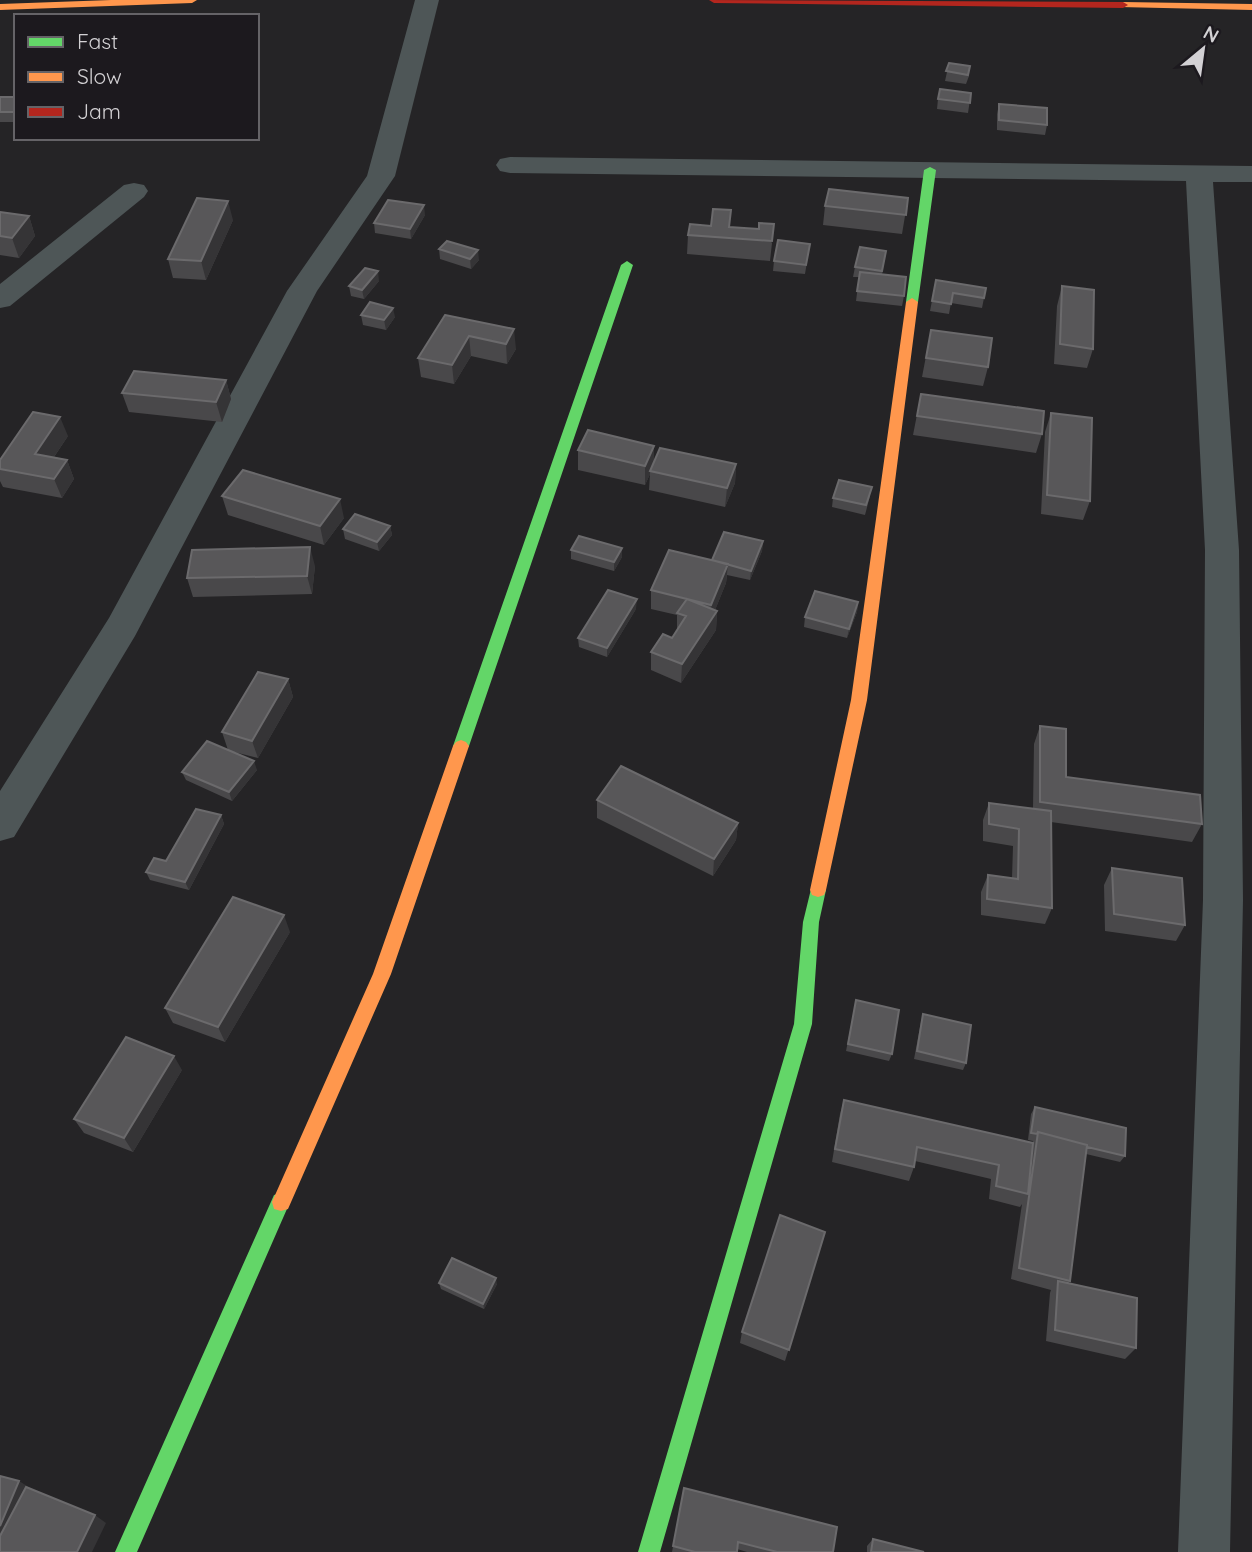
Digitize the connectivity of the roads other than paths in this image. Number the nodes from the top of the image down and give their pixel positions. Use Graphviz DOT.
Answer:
graph roads {
  1 [pos="192,0"];
  2 [pos="427,0"];
  3 [pos="714,0"];
  4 [pos="0,7"];
  5 [pos="1252,7"];
  6 [pos="510,165"];
  7 [pos="930,170"];
  8 [pos="1199,174"];
  9 [pos="1252,174"];
  10 [pos="134,191"];
  11 [pos="627,265"];
  12 [pos="0,299"];
  13 [pos="0,825"];
  14 [pos="126,1552"];
  15 [pos="649,1552"];
  16 [pos="1204,1552"];
  1 -- 4 [label="street"];
  2 -- 13 [label="street"];
  3 -- 5 [label="street"];
  6 -- 7 [label="street"];
  7 -- 8 [label="street"];
  7 -- 15 [label="street"];
  8 -- 9 [label="street"];
  8 -- 16 [label="street"];
  10 -- 12 [label="street"];
  11 -- 14 [label="street"];
}
